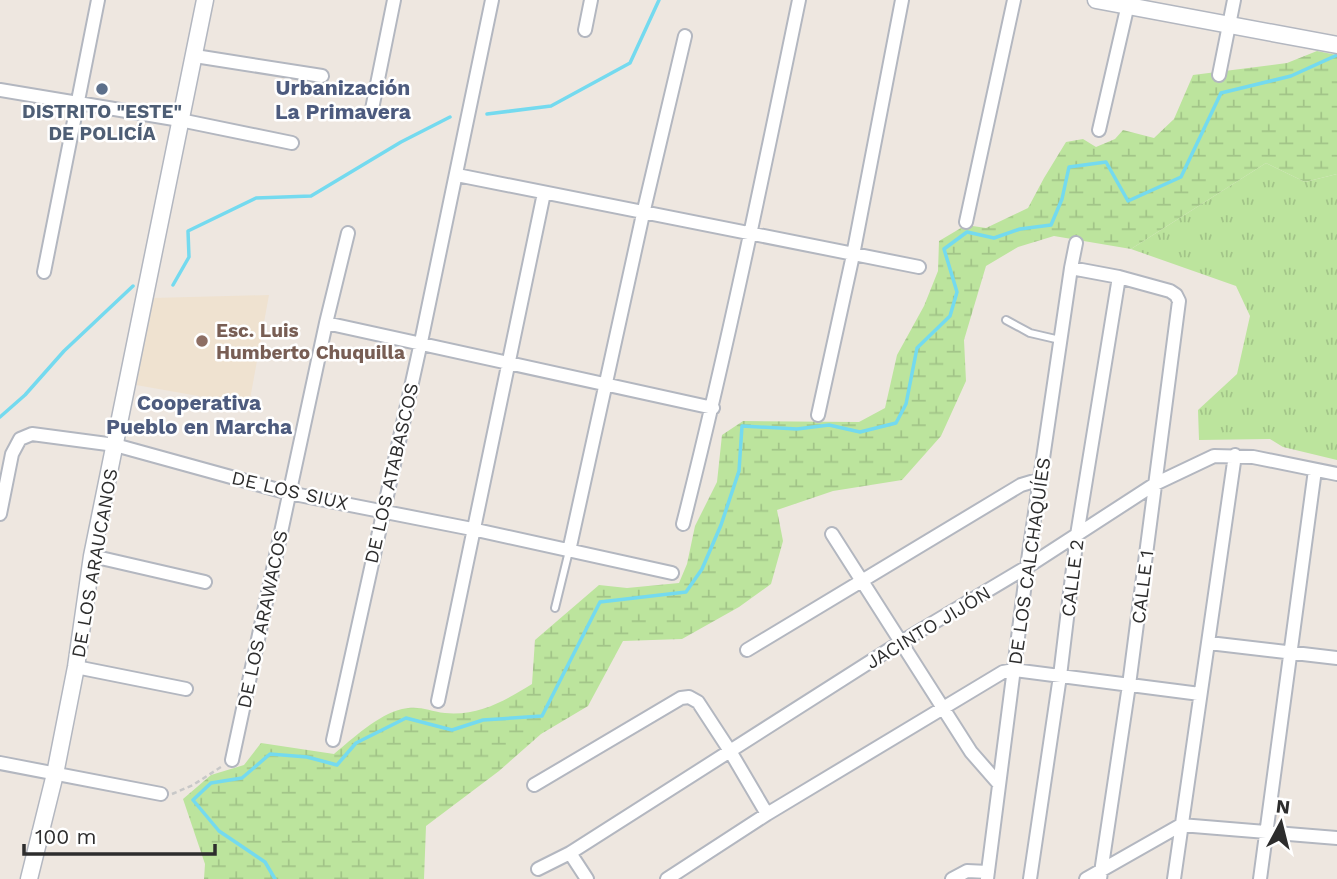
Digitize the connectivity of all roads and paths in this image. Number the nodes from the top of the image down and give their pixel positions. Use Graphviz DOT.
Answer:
graph roads {
  1 [pos="98,0"];
  2 [pos="205,0"];
  3 [pos="394,0"];
  4 [pos="492,0"];
  5 [pos="591,0"];
  6 [pos="799,0"];
  7 [pos="901,0"];
  8 [pos="1014,0"];
  9 [pos="1096,0"];
  10 [pos="1234,0"];
  11 [pos="1128,3"];
  12 [pos="1230,25"];
  13 [pos="585,30"];
  14 [pos="685,36"];
  15 [pos="1337,45"];
  16 [pos="195,55"];
  17 [pos="1219,75"];
  18 [pos="321,76"];
  19 [pos="0,90"];
  20 [pos="79,103"];
  21 [pos="372,109"];
  22 [pos="180,120"];
  23 [pos="1100,131"];
  24 [pos="292,143"];
  25 [pos="457,176"];
  26 [pos="544,193"];
  27 [pos="642,214"];
  28 [pos="966,222"];
  29 [pos="348,233"];
  30 [pos="751,235"];
  31 [pos="1076,243"];
  32 [pos="853,255"];
  33 [pos="919,267"];
  34 [pos="1071,268"];
  35 [pos="44,272"];
  36 [pos="1119,277"];
  37 [pos="1006,320"];
  38 [pos="326,323"];
  39 [pos="1060,340"];
  40 [pos="421,342"];
  41 [pos="510,362"];
  42 [pos="606,384"];
  43 [pos="713,408"];
  44 [pos="818,415"];
  45 [pos="115,445"];
  46 [pos="1235,455"];
  47 [pos="1315,470"];
  48 [pos="1337,474"];
  49 [pos="1041,480"];
  50 [pos="1155,484"];
  51 [pos="289,493"];
  52 [pos="382,511"];
  53 [pos="0,514"];
  54 [pos="683,524"];
  55 [pos="472,529"];
  56 [pos="832,534"];
  57 [pos="1077,535"];
  58 [pos="569,551"];
  59 [pos="92,556"];
  60 [pos="1027,568"];
  61 [pos="672,573"];
  62 [pos="862,581"];
  63 [pos="205,582"];
  64 [pos="555,608"];
  65 [pos="901,642"];
  66 [pos="1209,643"];
  67 [pos="747,650"];
  68 [pos="1290,653"];
  69 [pos="1337,658"];
  70 [pos="76,667"];
  71 [pos="1014,670"];
  72 [pos="1060,676"];
  73 [pos="1129,685"];
  74 [pos="186,689"];
  75 [pos="1200,694"];
  76 [pos="438,701"];
  77 [pos="943,709"];
  78 [pos="333,740"];
  79 [pos="730,751"];
  80 [pos="232,760"];
  81 [pos="0,763"];
  82 [pos="55,774"];
  83 [pos="999,783"];
  84 [pos="534,785"];
  85 [pos="161,794"];
  86 [pos="767,814"];
  87 [pos="1181,825"];
  88 [pos="1265,831"];
  89 [pos="1337,838"];
  90 [pos="570,853"];
  91 [pos="538,869"];
  92 [pos="1100,874"];
  93 [pos="987,875"];
  94 [pos="29,879"];
  95 [pos="587,879"];
  96 [pos="667,879"];
  97 [pos="953,879"];
  98 [pos="1030,879"];
  99 [pos="1086,879"];
  100 [pos="1174,879"];
  101 [pos="1260,879"];
  1 -- 20 [label="street"];
  2 -- 16 [label="street, DE LOS ARAUCANOS"];
  3 -- 21 [label="street"];
  4 -- 25 [label="street, DE LOS ATABASCOS"];
  5 -- 13 [label="street"];
  6 -- 30 [label="street"];
  7 -- 32 [label="street"];
  8 -- 28 [label="street"];
  9 -- 11 [label="street"];
  10 -- 12 [label="street"];
  11 -- 12 [label="street"];
  11 -- 23 [label="street"];
  12 -- 15 [label="street"];
  12 -- 17 [label="street"];
  14 -- 27 [label="street"];
  16 -- 18 [label="street"];
  16 -- 22 [label="street, DE LOS ARAUCANOS"];
  19 -- 20 [label="street"];
  20 -- 22 [label="street"];
  20 -- 35 [label="street"];
  22 -- 24 [label="street"];
  22 -- 45 [label="street, DE LOS ARAUCANOS"];
  25 -- 26 [label="street"];
  25 -- 40 [label="street, DE LOS ATABASCOS"];
  26 -- 27 [label="street"];
  26 -- 41 [label="street"];
  27 -- 30 [label="street"];
  27 -- 42 [label="street"];
  29 -- 38 [label="street, DE LOS ARAWACOS"];
  30 -- 32 [label="street"];
  30 -- 43 [label="street"];
  31 -- 34 [label="street, DE LOS CALCHAQUÍES"];
  32 -- 33 [label="street"];
  32 -- 44 [label="street"];
  34 -- 36 [label="street"];
  34 -- 39 [label="street, DE LOS CALCHAQUÍES"];
  36 -- 50 [label="street, CALLE 1"];
  36 -- 57 [label="street, CALLE 2"];
  37 -- 39 [label="lane"];
  38 -- 40 [label="street"];
  38 -- 51 [label="street, DE LOS ARAWACOS"];
  39 -- 49 [label="street, DE LOS CALCHAQUÍES"];
  40 -- 41 [label="street"];
  40 -- 52 [label="street, DE LOS ATABASCOS"];
  41 -- 42 [label="street"];
  41 -- 55 [label="street"];
  42 -- 43 [label="street"];
  42 -- 58 [label="street"];
  43 -- 54 [label="street"];
  45 -- 51 [label="street, DE LOS SIUX"];
  45 -- 53 [label="street, DE LOS SIUX"];
  45 -- 59 [label="street, DE LOS ARAUCANOS"];
  46 -- 47 [label="street, JACINTO JIJÓN"];
  46 -- 50 [label="street, JACINTO JIJÓN"];
  46 -- 66 [label="street"];
  47 -- 48 [label="street, JACINTO JIJÓN"];
  47 -- 68 [label="street"];
  49 -- 60 [label="street, DE LOS CALCHAQUÍES"];
  49 -- 62 [label="street"];
  50 -- 57 [label="street, JACINTO JIJÓN"];
  50 -- 73 [label="street, CALLE 1"];
  51 -- 52 [label="street, DE LOS SIUX"];
  51 -- 80 [label="street, DE LOS ARAWACOS"];
  52 -- 55 [label="street, DE LOS SIUX"];
  52 -- 78 [label="street, DE LOS ATABASCOS"];
  55 -- 58 [label="street, DE LOS SIUX"];
  55 -- 76 [label="street"];
  56 -- 62 [label="street"];
  57 -- 60 [label="street, JACINTO JIJÓN"];
  57 -- 72 [label="street, CALLE 2"];
  58 -- 61 [label="street, DE LOS SIUX"];
  58 -- 64 [label="lane"];
  59 -- 63 [label="street"];
  59 -- 70 [label="street, DE LOS ARAUCANOS"];
  60 -- 65 [label="street, JACINTO JIJÓN"];
  60 -- 71 [label="street, DE LOS CALCHAQUÍES"];
  62 -- 65 [label="street"];
  62 -- 67 [label="street"];
  65 -- 77 [label="street"];
  65 -- 79 [label="street, JACINTO JIJÓN"];
  66 -- 68 [label="street"];
  66 -- 75 [label="street"];
  68 -- 69 [label="street"];
  68 -- 88 [label="street"];
  70 -- 74 [label="street"];
  70 -- 82 [label="street, DE LOS ARAUCANOS"];
  71 -- 72 [label="street"];
  71 -- 77 [label="street"];
  71 -- 83 [label="street, DE LOS CALCHAQUÍES"];
  72 -- 73 [label="street"];
  72 -- 98 [label="street, CALLE 2"];
  73 -- 75 [label="street"];
  73 -- 92 [label="street, CALLE 1"];
  75 -- 87 [label="street"];
  77 -- 83 [label="street"];
  77 -- 86 [label="street"];
  79 -- 84 [label="street"];
  79 -- 86 [label="street"];
  79 -- 90 [label="street, JACINTO JIJÓN"];
  80 -- 85 [label="path"];
  81 -- 82 [label="street"];
  82 -- 85 [label="street"];
  82 -- 94 [label="street, DE LOS ARAUCANOS"];
  83 -- 93 [label="street, DE LOS CALCHAQUÍES"];
  86 -- 96 [label="street"];
  87 -- 88 [label="street"];
  87 -- 92 [label="street"];
  87 -- 100 [label="street"];
  88 -- 89 [label="street"];
  88 -- 101 [label="street"];
  90 -- 91 [label="street, JACINTO JIJÓN"];
  90 -- 95 [label="street"];
  92 -- 99 [label="street"];
  93 -- 97 [label="street"];
}
